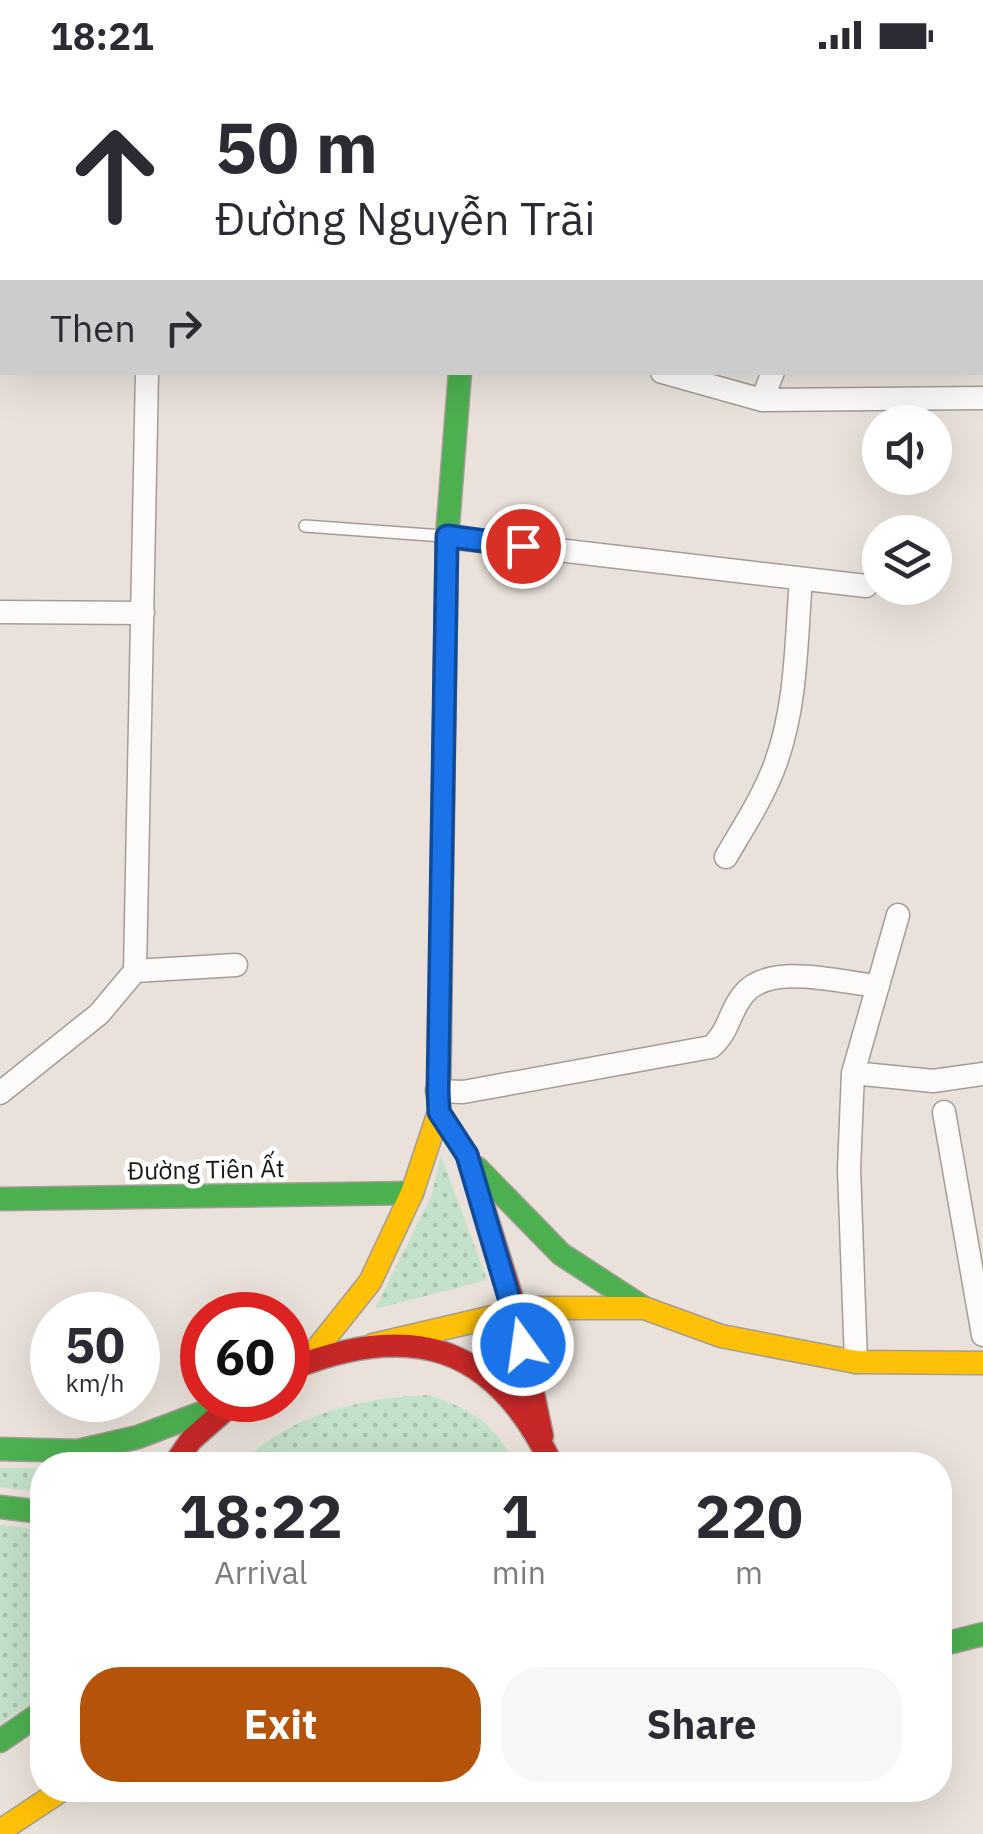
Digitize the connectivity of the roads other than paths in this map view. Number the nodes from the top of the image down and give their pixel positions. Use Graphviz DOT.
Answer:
graph roads {
  1 [pos="147,375"];
  2 [pos="460,375"];
  3 [pos="673,375"];
  4 [pos="771,375"];
  5 [pos="983,398"];
  6 [pos="762,400"];
  7 [pos="305,526"];
  8 [pos="447,536"];
  9 [pos="801,578"];
  10 [pos="862,586"];
  11 [pos="0,612"];
  12 [pos="144,613"];
  13 [pos="726,858"];
  14 [pos="898,915"];
  15 [pos="236,965"];
  16 [pos="134,970"];
  17 [pos="878,986"];
  18 [pos="852,1074"];
  19 [pos="983,1074"];
  20 [pos="0,1094"];
  21 [pos="438,1102"];
  22 [pos="944,1112"];
  23 [pos="467,1155"];
  24 [pos="412,1193"];
  25 [pos="0,1200"];
  26 [pos="644,1308"];
  27 [pos="516,1311"];
  28 [pos="983,1335"];
  29 [pos="373,1345"];
  30 [pos="310,1351"];
  31 [pos="310,1362"];
  32 [pos="856,1362"];
  33 [pos="983,1363"];
  34 [pos="180,1421"];
  35 [pos="211,1422"];
  36 [pos="0,1449"];
  37 [pos="184,1452"];
  38 [pos="545,1452"];
  39 [pos="547,1452"];
  40 [pos="0,1507"];
  41 [pos="30,1511"];
  42 [pos="983,1634"];
  43 [pos="952,1642"];
  44 [pos="30,1720"];
  45 [pos="0,1741"];
  46 [pos="44,1802"];
  47 [pos="0,1831"];
  1 -- 12 [label="street"];
  2 -- 8 [label="main road"];
  3 -- 6 [label="street"];
  4 -- 6 [label="street"];
  5 -- 6 [label="street"];
  7 -- 8 [label="lane"];
  8 -- 9 [label="street"];
  8 -- 21 [label="main road"];
  9 -- 10 [label="street"];
  9 -- 13 [label="street"];
  11 -- 12 [label="street"];
  12 -- 16 [label="street"];
  14 -- 17 [label="street"];
  15 -- 16 [label="street"];
  16 -- 20 [label="street"];
  17 -- 18 [label="street"];
  17 -- 21 [label="street"];
  18 -- 19 [label="street"];
  18 -- 32 [label="street"];
  21 -- 23 [label="main road"];
  21 -- 24 [label="main road"];
  22 -- 28 [label="street"];
  23 -- 26 [label="main road"];
  23 -- 27 [label="main road"];
  24 -- 25 [label="main road, Đường Tiên Ất"];
  24 -- 30 [label="main road"];
  26 -- 27 [label="main road"];
  26 -- 32 [label="main road"];
  27 -- 29 [label="main road"];
  27 -- 39 [label="main road"];
  29 -- 31 [label="main road"];
  29 -- 38 [label="main road"];
  32 -- 33 [label="main road"];
  34 -- 36 [label="main road"];
  35 -- 37 [label="main road"];
  40 -- 41 [label="main road"];
  42 -- 43 [label="main road"];
  44 -- 45 [label="main road"];
  46 -- 47 [label="main road"];
}
